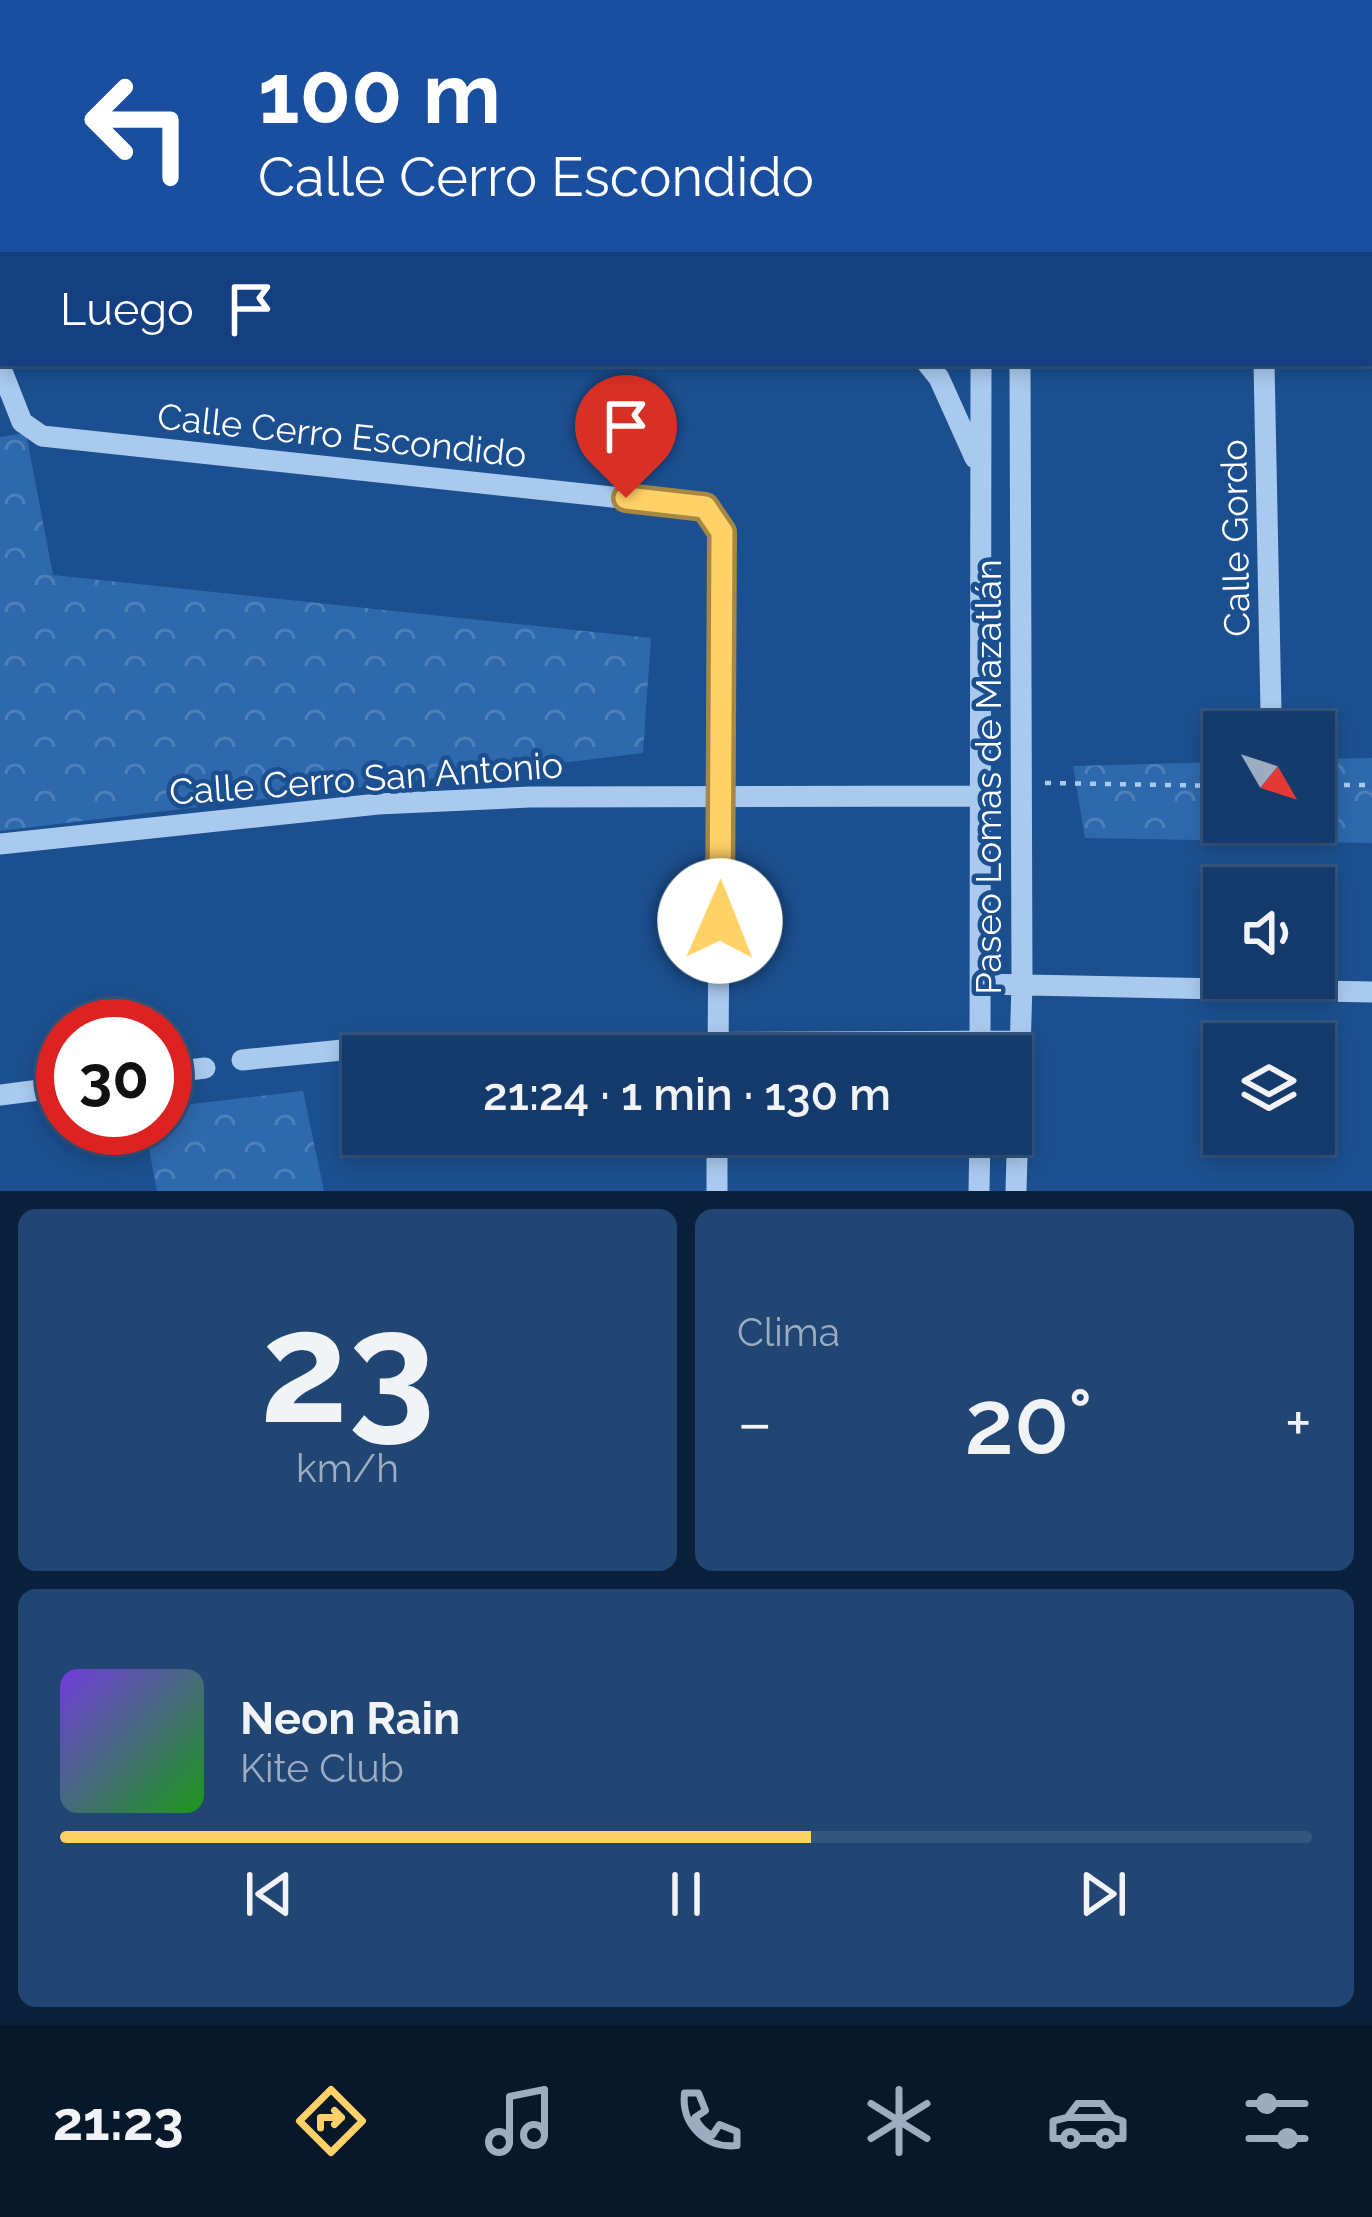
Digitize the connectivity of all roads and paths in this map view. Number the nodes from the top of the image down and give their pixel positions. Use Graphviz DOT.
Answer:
graph roads {
  1 [pos="0,366"];
  2 [pos="929,366"];
  3 [pos="981,366"];
  4 [pos="1020,366"];
  5 [pos="1264,366"];
  6 [pos="981,473"];
  7 [pos="1271,711"];
  8 [pos="1021,782"];
  9 [pos="1335,785"];
  10 [pos="1372,785"];
  11 [pos="1203,786"];
  12 [pos="729,795"];
  13 [pos="976,796"];
  14 [pos="0,844"];
  15 [pos="1022,983"];
  16 [pos="980,984"];
  17 [pos="1372,992"];
  18 [pos="719,1035"];
  19 [pos="980,1035"];
  20 [pos="1020,1035"];
  21 [pos="342,1050"];
  22 [pos="242,1060"];
  23 [pos="205,1068"];
  24 [pos="192,1070"];
  25 [pos="36,1090"];
  26 [pos="0,1095"];
  27 [pos="717,1155"];
  28 [pos="980,1155"];
  29 [pos="1017,1155"];
  30 [pos="717,1191"];
  31 [pos="979,1191"];
  32 [pos="1016,1191"];
  1 -- 12 [label="street, Calle Cerro Escondido"];
  2 -- 6 [label="street"];
  3 -- 6 [label="street"];
  4 -- 8 [label="street, Paseo Lomas de Mazatlán"];
  5 -- 7 [label="street, Calle Gordo"];
  6 -- 13 [label="street"];
  8 -- 11 [label="path"];
  8 -- 15 [label="street, Paseo Lomas de Mazatlán"];
  9 -- 10 [label="path"];
  12 -- 13 [label="street, Calle Cerro San Antonio"];
  12 -- 14 [label="street, Calle Cerro San Antonio"];
  12 -- 18 [label="street"];
  13 -- 16 [label="street"];
  15 -- 16 [label="street"];
  15 -- 17 [label="street"];
  15 -- 20 [label="street, Paseo Lomas de Mazatlán"];
  16 -- 19 [label="street"];
  21 -- 22 [label="street"];
  23 -- 24 [label="street"];
  25 -- 26 [label="street"];
  27 -- 30 [label="street"];
  28 -- 31 [label="street"];
  29 -- 32 [label="street, Paseo Lomas de Mazatlán"];
}
